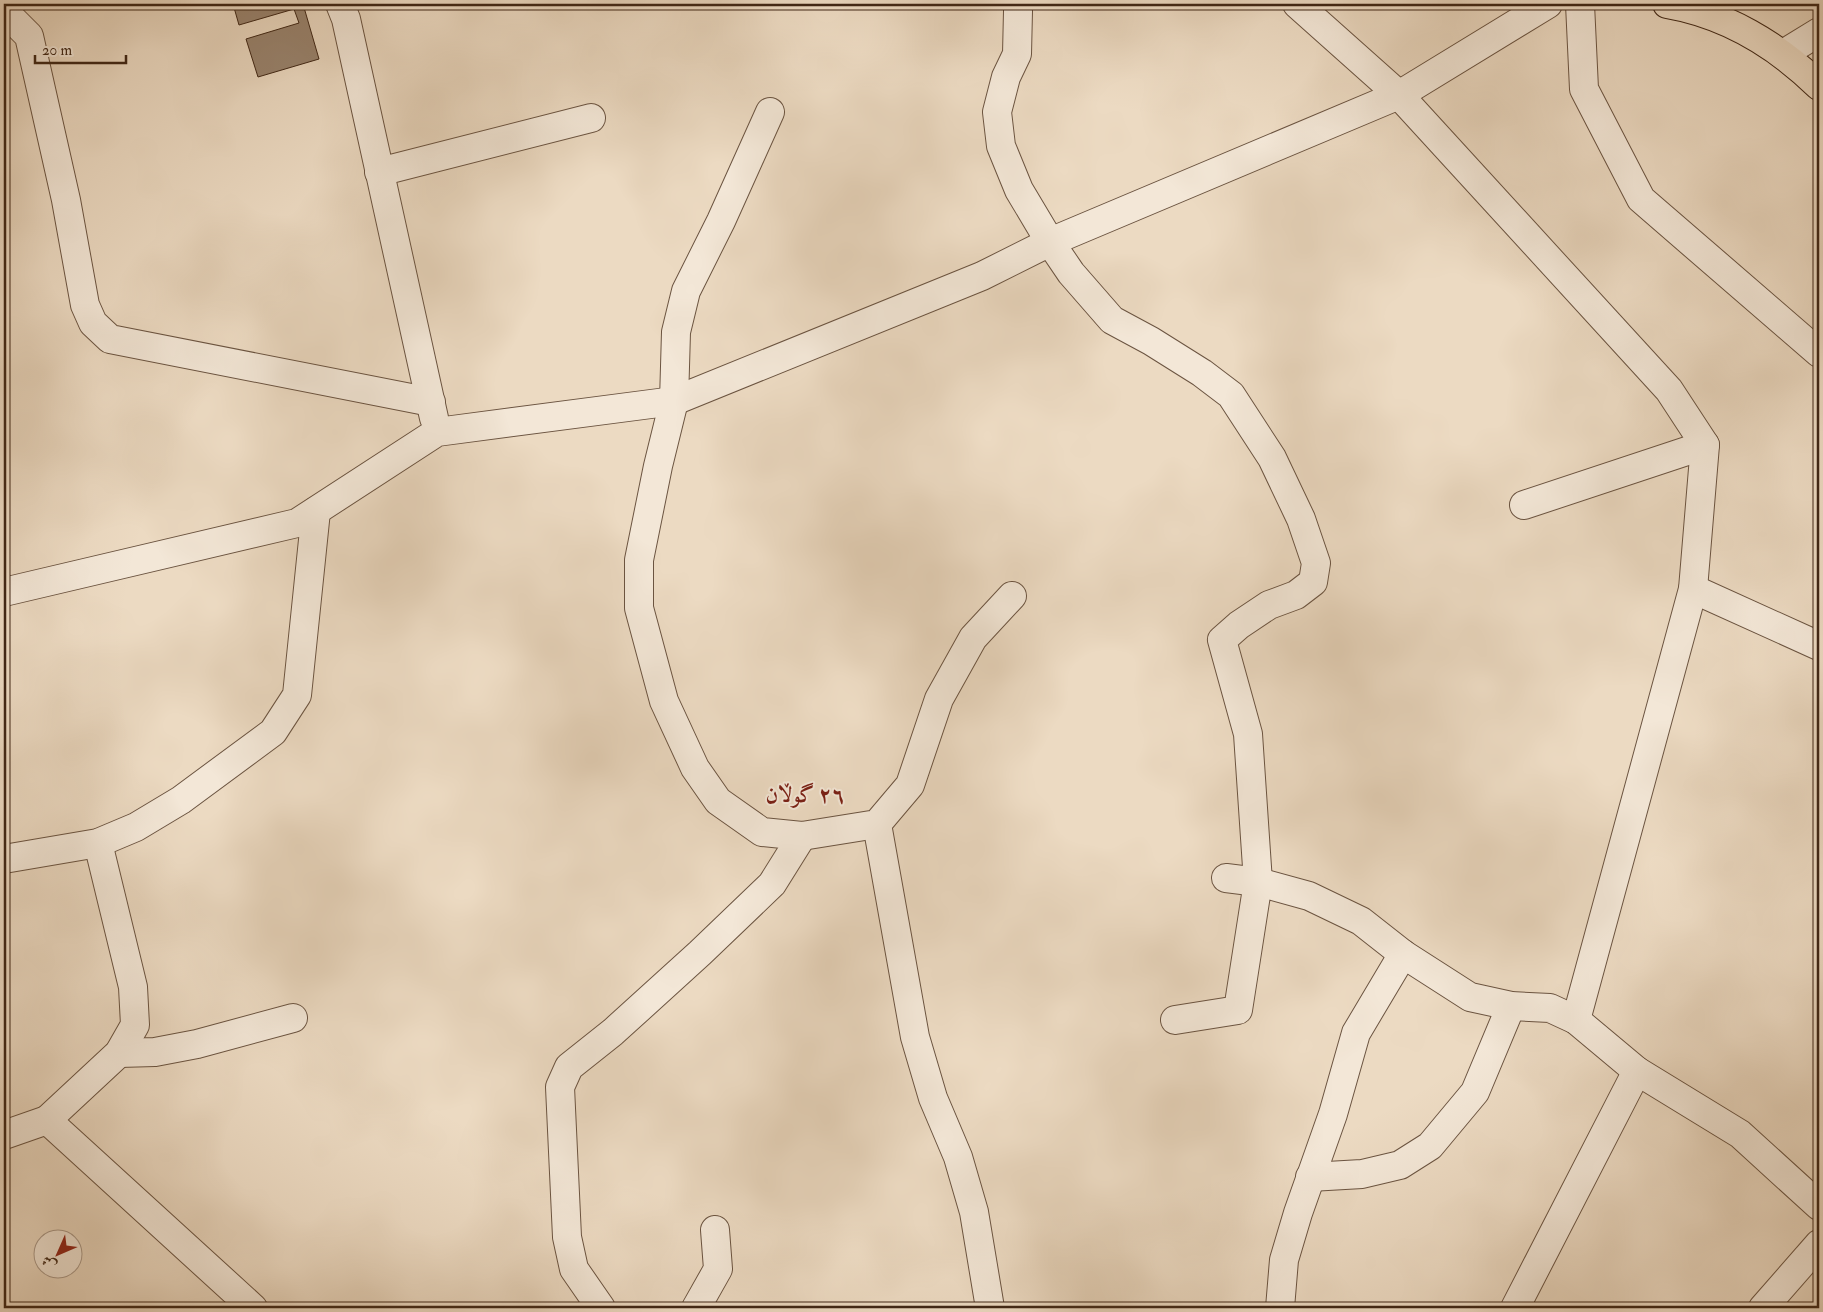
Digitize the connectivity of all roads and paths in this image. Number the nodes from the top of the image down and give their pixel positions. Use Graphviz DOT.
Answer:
graph roads {
  1 [pos="1297,4"];
  2 [pos="1548,4"];
  3 [pos="1580,4"];
  4 [pos="1684,5"];
  5 [pos="349,9"];
  6 [pos="1018,10"];
  7 [pos="4,16"];
  8 [pos="1819,32"];
  9 [pos="1783,54"];
  10 [pos="1819,86"];
  11 [pos="1398,95"];
  12 [pos="770,112"];
  13 [pos="591,118"];
  14 [pos="379,172"];
  15 [pos="1050,242"];
  16 [pos="1819,353"];
  17 [pos="674,401"];
  18 [pos="431,402"];
  19 [pos="437,432"];
  20 [pos="1705,445"];
  21 [pos="1524,505"];
  22 [pos="316,511"];
  23 [pos="1693,588"];
  24 [pos="4,592"];
  25 [pos="1012,596"];
  26 [pos="1819,646"];
  27 [pos="877,824"];
  28 [pos="802,836"];
  29 [pos="98,843"];
  30 [pos="4,860"];
  31 [pos="1226,878"];
  32 [pos="1258,882"];
  33 [pos="1403,954"];
  34 [pos="1511,1006"];
  35 [pos="293,1018"];
  36 [pos="1176,1020"];
  37 [pos="1576,1020"];
  38 [pos="119,1053"];
  39 [pos="1637,1071"];
  40 [pos="47,1120"];
  41 [pos="4,1135"];
  42 [pos="1310,1177"];
  43 [pos="1819,1206"];
  44 [pos="715,1230"];
  45 [pos="1819,1244"];
  46 [pos="253,1308"];
  47 [pos="601,1308"];
  48 [pos="696,1308"];
  49 [pos="990,1308"];
  50 [pos="1280,1308"];
  51 [pos="1515,1308"];
  52 [pos="1762,1308"];
  1 -- 11 [label="street"];
  2 -- 11 [label="street"];
  3 -- 16 [label="street"];
  4 -- 9 [label="main road"];
  5 -- 14 [label="street"];
  6 -- 15 [label="street"];
  7 -- 18 [label="street"];
  8 -- 9 [label="street"];
  9 -- 10 [label="main road"];
  11 -- 15 [label="street"];
  11 -- 20 [label="street"];
  12 -- 17 [label="street"];
  13 -- 14 [label="street"];
  14 -- 18 [label="street"];
  15 -- 17 [label="street"];
  15 -- 32 [label="street"];
  17 -- 19 [label="street"];
  17 -- 28 [label="street"];
  18 -- 19 [label="street"];
  19 -- 22 [label="street"];
  20 -- 21 [label="street"];
  20 -- 23 [label="street"];
  22 -- 24 [label="street"];
  22 -- 29 [label="street"];
  23 -- 26 [label="street"];
  23 -- 37 [label="street"];
  25 -- 27 [label="street"];
  27 -- 28 [label="street"];
  27 -- 49 [label="street"];
  28 -- 47 [label="street"];
  29 -- 30 [label="street"];
  29 -- 38 [label="street"];
  31 -- 32 [label="street"];
  32 -- 33 [label="street"];
  32 -- 36 [label="street"];
  33 -- 34 [label="street"];
  33 -- 42 [label="street"];
  34 -- 37 [label="street"];
  34 -- 42 [label="street"];
  35 -- 38 [label="street"];
  37 -- 39 [label="street"];
  38 -- 40 [label="street"];
  39 -- 43 [label="street"];
  39 -- 51 [label="street"];
  40 -- 41 [label="street"];
  40 -- 46 [label="street"];
  42 -- 50 [label="street"];
  44 -- 48 [label="street"];
  45 -- 52 [label="street"];
}
